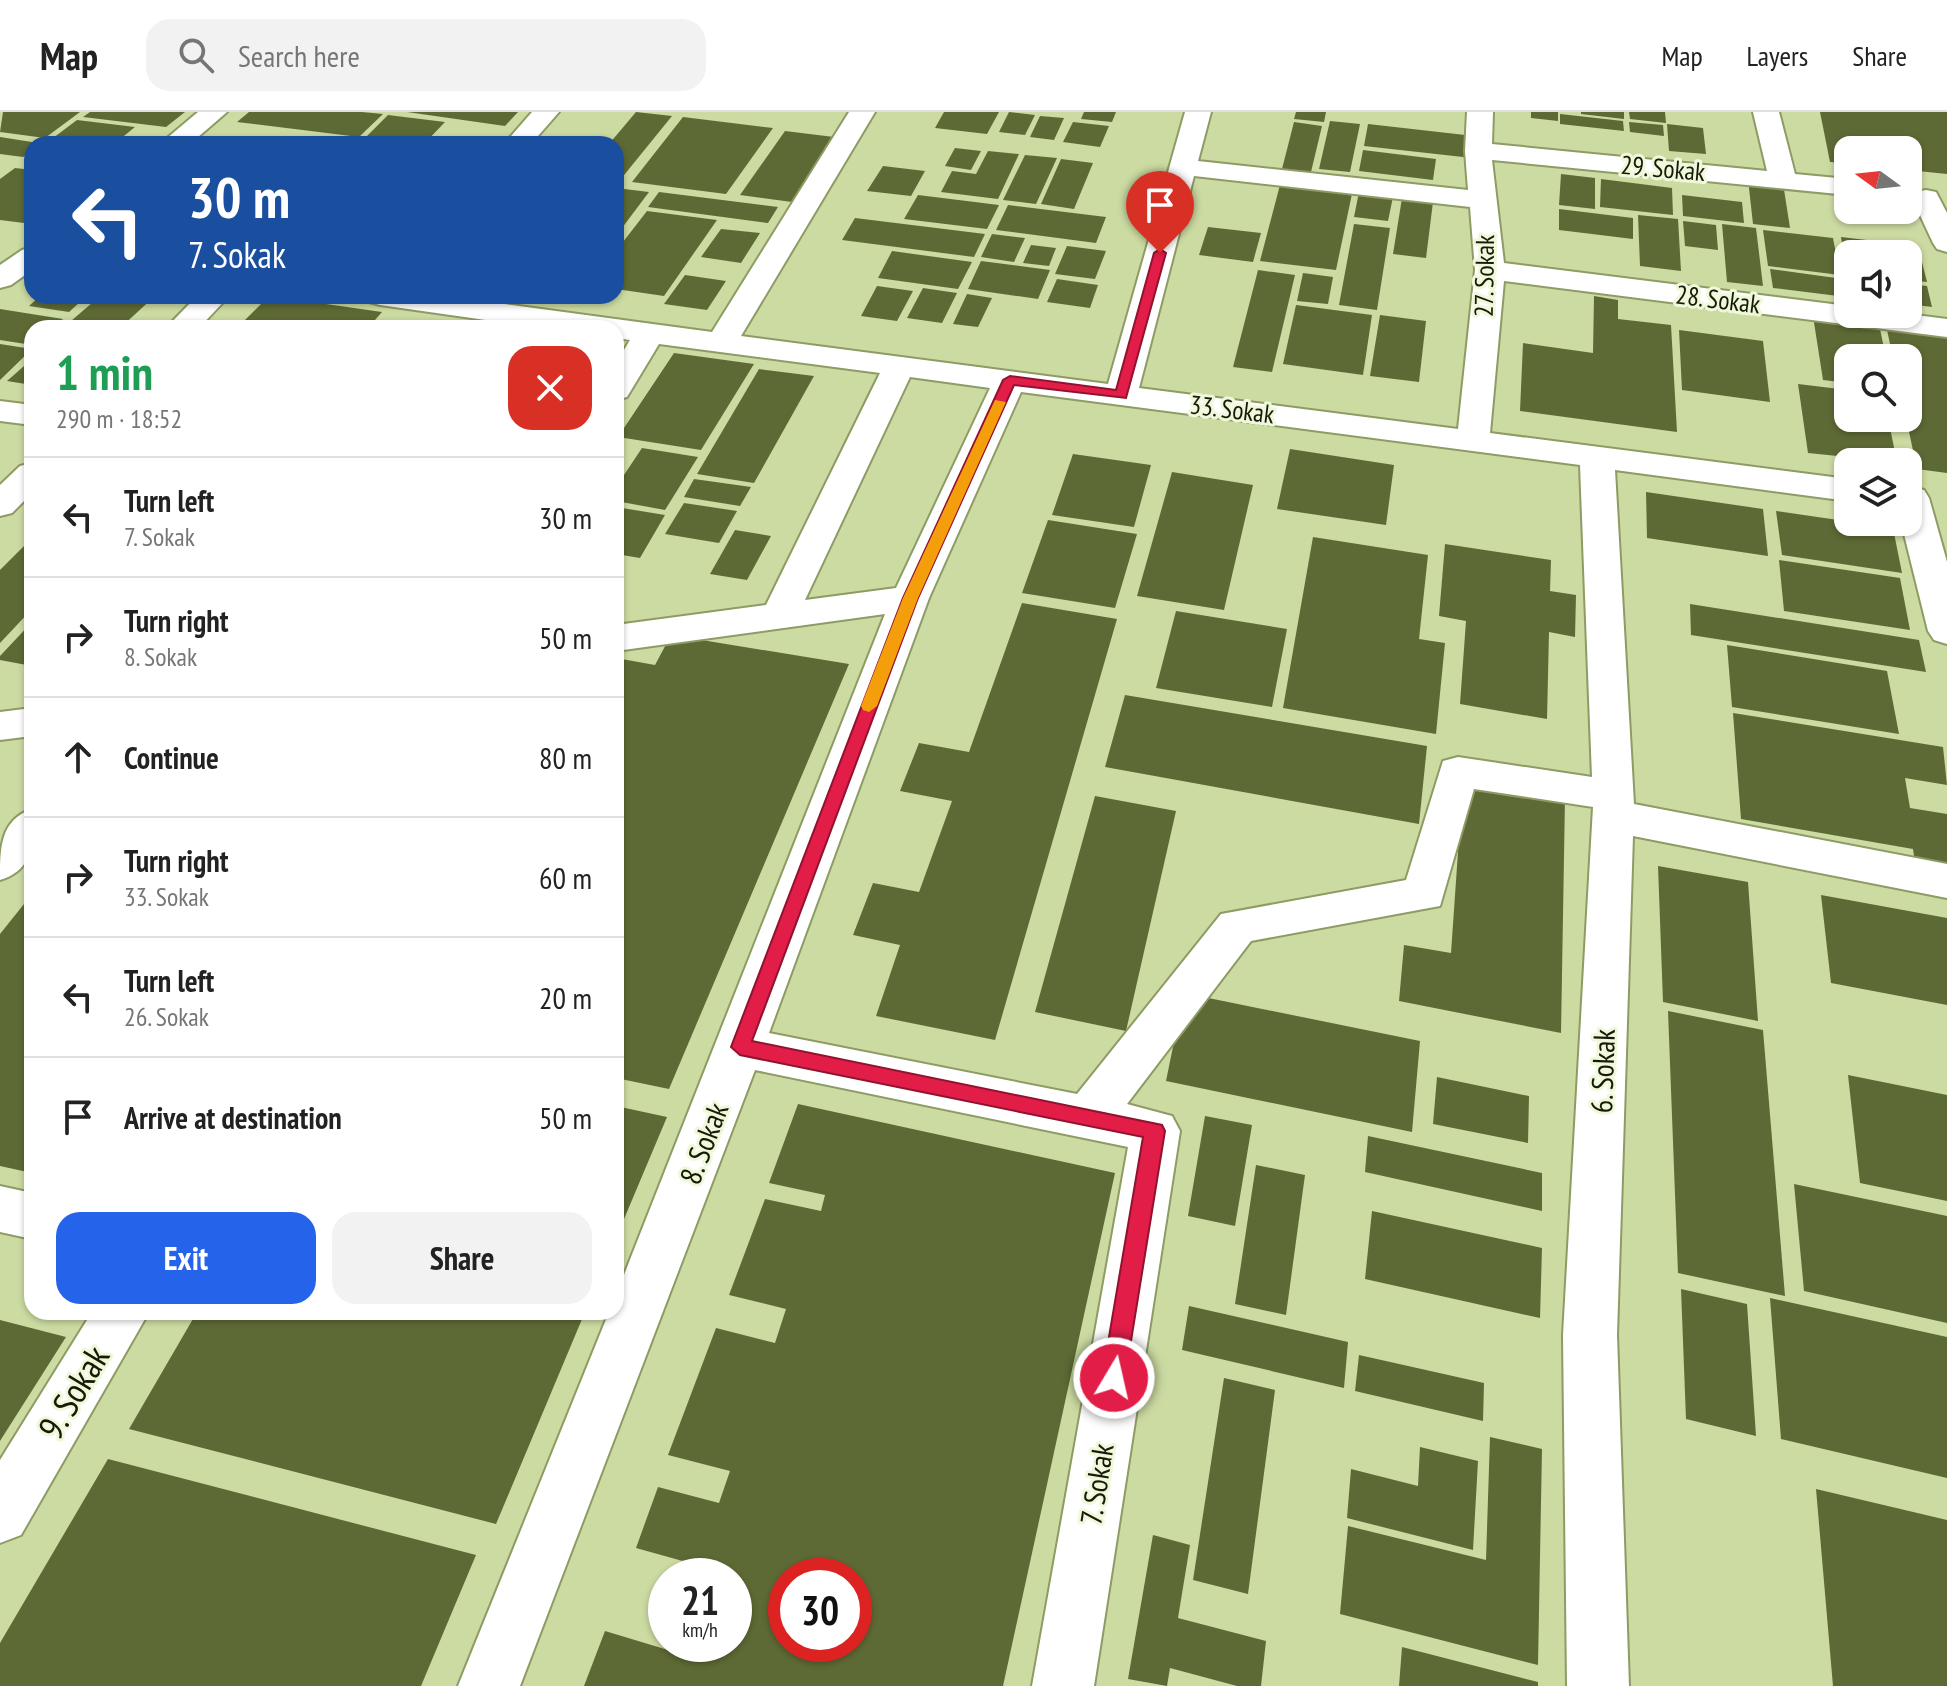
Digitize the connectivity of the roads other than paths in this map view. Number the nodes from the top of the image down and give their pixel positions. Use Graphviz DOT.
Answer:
graph roads {
  1 [pos="214,112"];
  2 [pos="546,112"];
  3 [pos="862,112"];
  4 [pos="1198,112"];
  5 [pos="1480,112"];
  6 [pos="1766,112"];
  7 [pos="183,136"];
  8 [pos="524,136"];
  9 [pos="1478,151"];
  10 [pos="1183,167"];
  11 [pos="1783,179"];
  12 [pos="1834,185"];
  13 [pos="1927,198"];
  14 [pos="1483,200"];
  15 [pos="1947,243"];
  16 [pos="0,249"];
  17 [pos="24,253"];
  18 [pos="24,260"];
  19 [pos="1490,270"];
  20 [pos="0,279"];
  21 [pos="206,304"];
  22 [pos="405,304"];
  23 [pos="445,317"];
  24 [pos="189,320"];
  25 [pos="489,320"];
  26 [pos="1947,328"];
  27 [pos="624,330"];
  28 [pos="650,333"];
  29 [pos="721,343"];
  30 [pos="899,366"];
  31 [pos="624,377"];
  32 [pos="1010,380"];
  33 [pos="1121,395"];
  34 [pos="0,411"];
  35 [pos="24,414"];
  36 [pos="1473,441"];
  37 [pos="1597,457"];
  38 [pos="24,481"];
  39 [pos="1834,488"];
  40 [pos="1922,499"];
  41 [pos="0,505"];
  42 [pos="910,598"];
  43 [pos="779,616"];
  44 [pos="1947,631"];
  45 [pos="624,637"];
  46 [pos="24,723"];
  47 [pos="0,726"];
  48 [pos="1613,805"];
  49 [pos="24,835"];
  50 [pos="0,864"];
  51 [pos="1947,881"];
  52 [pos="740,1047"];
  53 [pos="1088,1117"];
  54 [pos="0,1209"];
  55 [pos="24,1214"];
  56 [pos="117,1320"];
  57 [pos="0,1514"];
  58 [pos="489,1686"];
  59 [pos="1063,1686"];
  60 [pos="1598,1686"];
  1 -- 7 [label="street"];
  2 -- 8 [label="street"];
  3 -- 29 [label="street"];
  4 -- 10 [label="street"];
  5 -- 9 [label="street, 27. Sokak"];
  6 -- 11 [label="street"];
  9 -- 11 [label="street, 29. Sokak"];
  9 -- 14 [label="street, 27. Sokak"];
  10 -- 14 [label="street"];
  10 -- 33 [label="street"];
  11 -- 12 [label="street, 29. Sokak"];
  13 -- 15 [label="street"];
  14 -- 19 [label="street, 27. Sokak"];
  16 -- 17 [label="street"];
  18 -- 20 [label="street"];
  19 -- 26 [label="street, 28. Sokak"];
  19 -- 36 [label="street, 27. Sokak"];
  21 -- 24 [label="street"];
  22 -- 23 [label="street"];
  23 -- 25 [label="street"];
  27 -- 28 [label="street, 33. Sokak"];
  28 -- 29 [label="street, 33. Sokak"];
  28 -- 31 [label="street"];
  29 -- 30 [label="street, 33. Sokak"];
  30 -- 32 [label="street, 33. Sokak"];
  30 -- 43 [label="street"];
  32 -- 33 [label="street, 33. Sokak"];
  32 -- 42 [label="street, 8. Sokak"];
  33 -- 36 [label="street, 33. Sokak"];
  34 -- 35 [label="street"];
  36 -- 37 [label="street, 33. Sokak"];
  37 -- 39 [label="street, 33. Sokak"];
  37 -- 48 [label="street, 6. Sokak"];
  38 -- 41 [label="street"];
  40 -- 44 [label="street"];
  42 -- 43 [label="street"];
  42 -- 52 [label="street, 8. Sokak"];
  43 -- 45 [label="street"];
  46 -- 47 [label="street"];
  48 -- 51 [label="street"];
  48 -- 53 [label="street"];
  48 -- 60 [label="street, 6. Sokak"];
  49 -- 50 [label="street"];
  52 -- 53 [label="street, 7. Sokak"];
  52 -- 58 [label="street, 8. Sokak"];
  53 -- 59 [label="street, 7. Sokak"];
  54 -- 55 [label="street"];
  56 -- 57 [label="street, 9. Sokak"];
}
